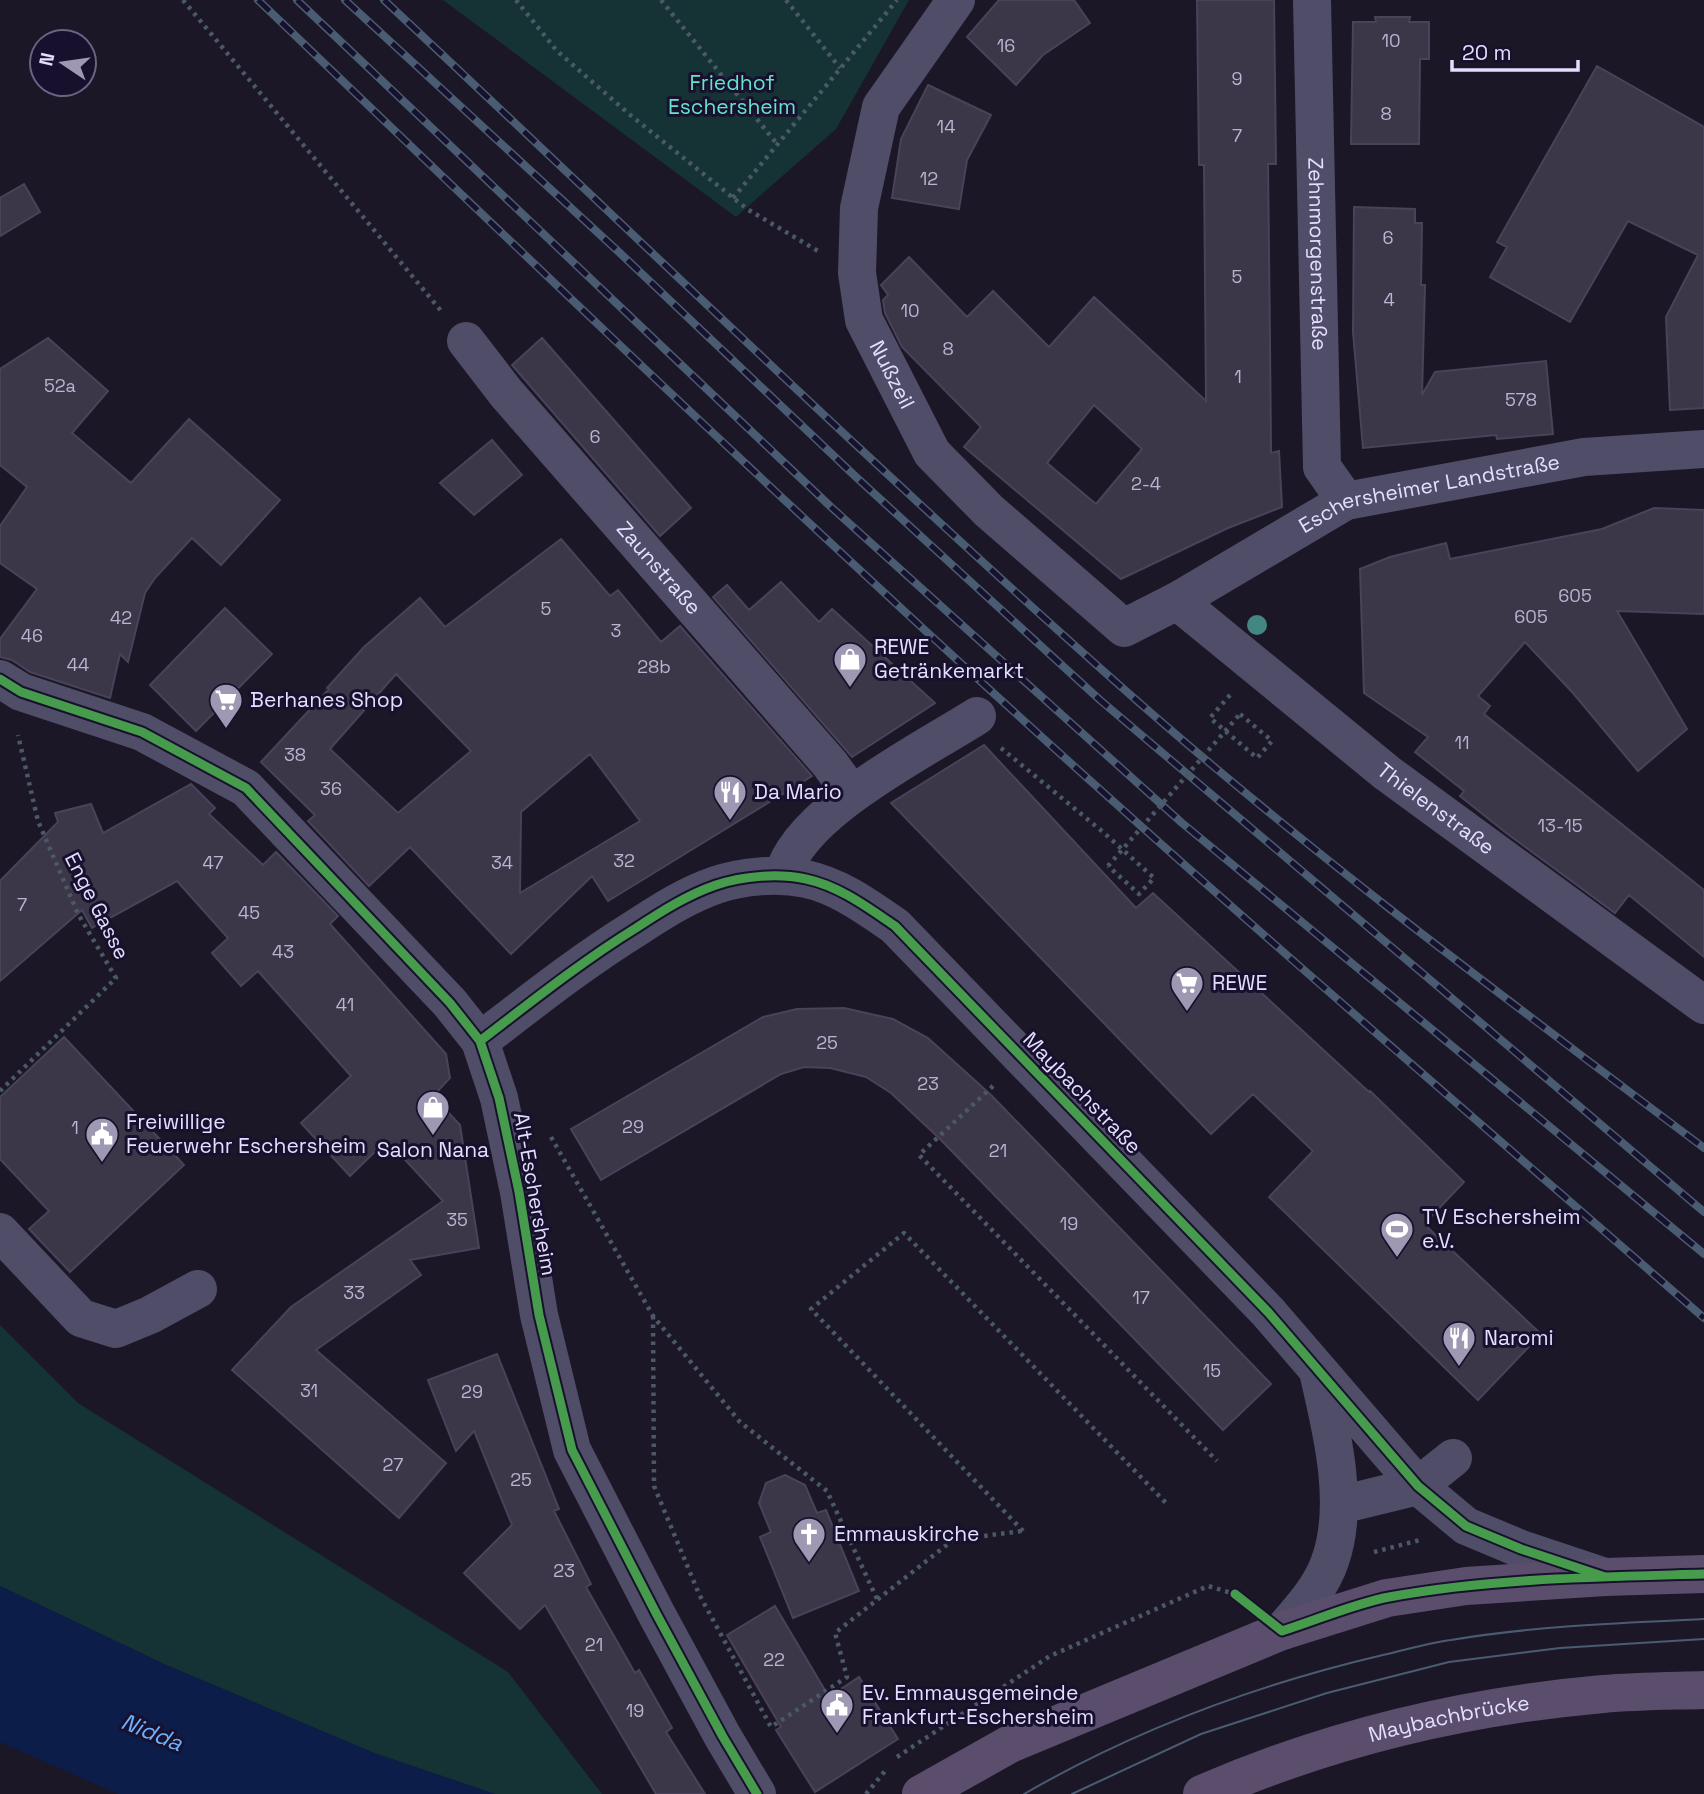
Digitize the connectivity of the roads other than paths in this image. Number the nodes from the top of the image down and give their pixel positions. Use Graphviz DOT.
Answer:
graph roads {
  1 [pos="1312,0"];
  2 [pos="954,1"];
  3 [pos="466,341"];
  4 [pos="1704,449"];
  5 [pos="1346,501"];
  6 [pos="1177,601"];
  7 [pos="11,685"];
  8 [pos="988,731"];
  9 [pos="851,793"];
  10 [pos="783,876"];
  11 [pos="1704,1005"];
  12 [pos="480,1041"];
  13 [pos="0,1232"];
  14 [pos="198,1289"];
  15 [pos="1318,1370"];
  16 [pos="1453,1458"];
  17 [pos="1418,1486"];
  18 [pos="1340,1505"];
  19 [pos="1704,1574"];
  20 [pos="1605,1577"];
  21 [pos="1282,1631"];
  22 [pos="1704,1690"];
  23 [pos="757,1794"];
  24 [pos="921,1794"];
  25 [pos="1202,1794"];
  1 -- 5 [label="street, Zehnmorgenstraße"];
  2 -- 6 [label="street, Nußzeil"];
  3 -- 9 [label="street, Zaunstraße"];
  4 -- 5 [label="street, Eschersheimer Landstraße"];
  5 -- 6 [label="street, Eschersheimer Landstraße"];
  6 -- 11 [label="street, Thielenstraße"];
  7 -- 12 [label="street, Alt-Eschersheim"];
  8 -- 9 [label="street"];
  9 -- 10 [label="street"];
  10 -- 12 [label="street, Maybachstraße"];
  10 -- 15 [label="street, Maybachstraße"];
  12 -- 23 [label="street, Alt-Eschersheim"];
  13 -- 14 [label="street"];
  15 -- 17 [label="street, Maybachstraße"];
  15 -- 18 [label="street, Maybachstraße"];
  16 -- 17 [label="street"];
  17 -- 18 [label="street"];
  17 -- 20 [label="street, Maybachstraße"];
  18 -- 21 [label="street, Maybachstraße"];
  19 -- 20 [label="main road"];
  20 -- 21 [label="main road"];
  21 -- 24 [label="main road"];
  22 -- 25 [label="main road, Maybachbrücke"];
}
